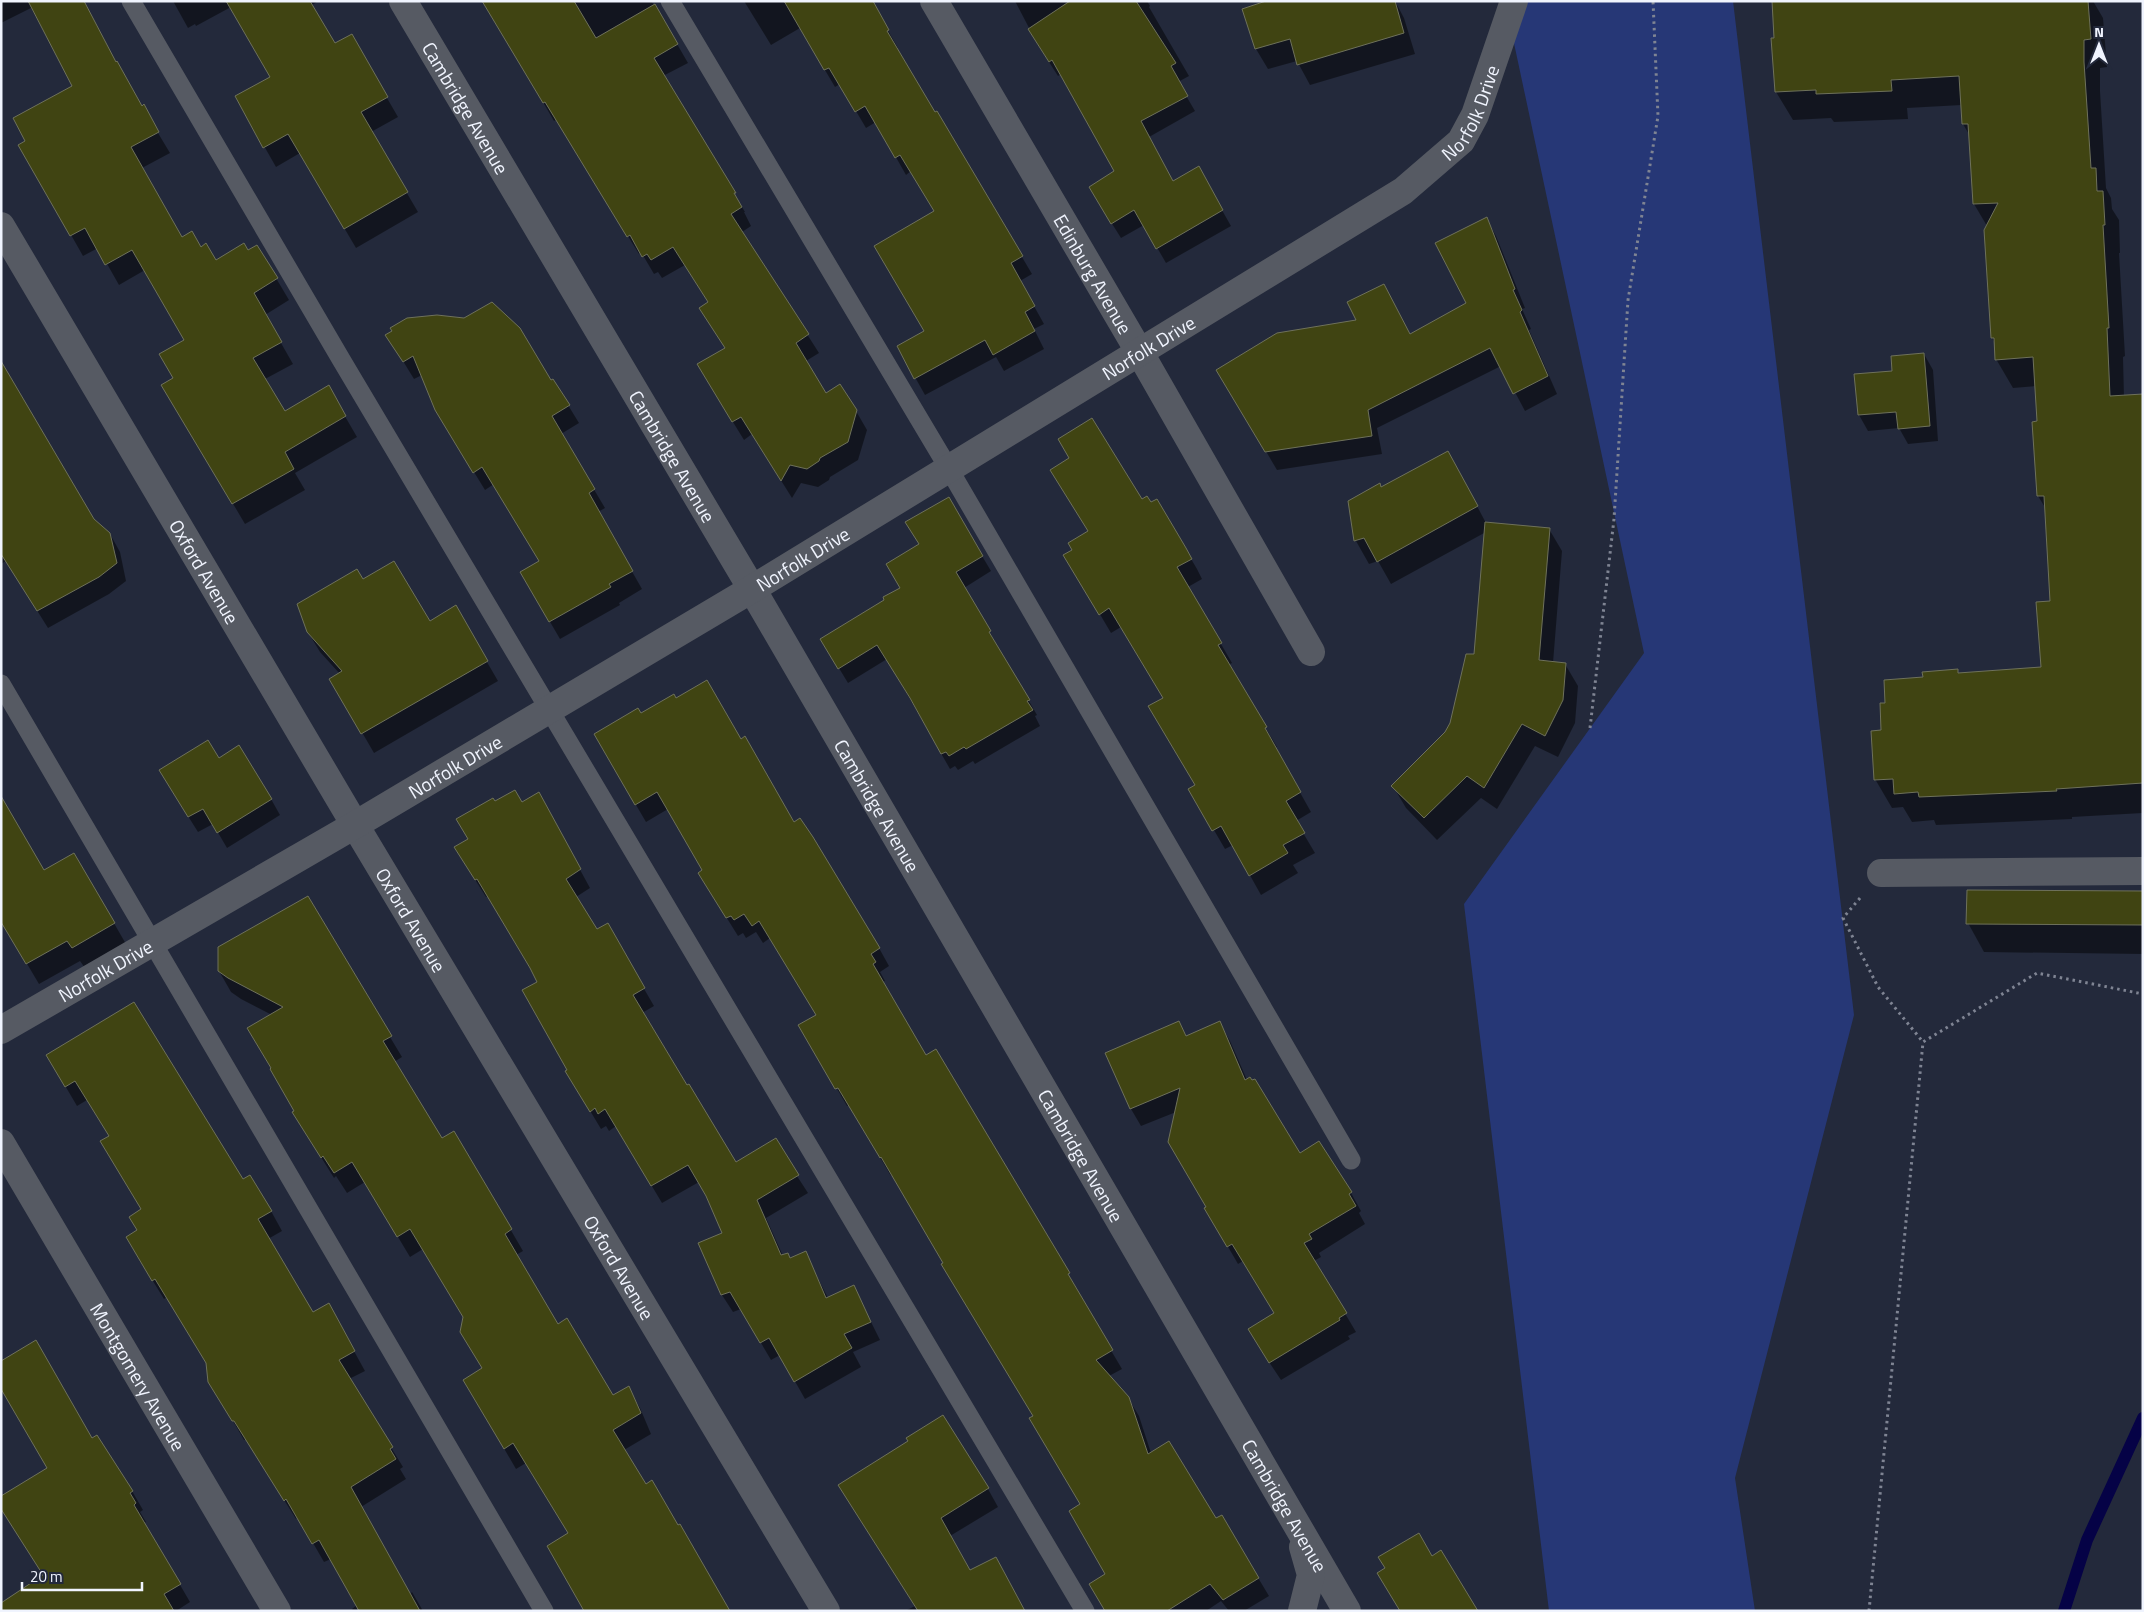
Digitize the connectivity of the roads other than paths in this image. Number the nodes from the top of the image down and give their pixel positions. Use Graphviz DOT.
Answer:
graph roads {
  1 [pos="131,1"];
  2 [pos="403,1"];
  3 [pos="670,1"];
  4 [pos="934,1"];
  5 [pos="1514,1"];
  6 [pos="1,226"];
  7 [pos="1140,353"];
  8 [pos="949,469"];
  9 [pos="752,589"];
  10 [pos="1311,652"];
  11 [pos="1,684"];
  12 [pos="550,708"];
  13 [pos="355,825"];
  14 [pos="2143,871"];
  15 [pos="1881,873"];
  16 [pos="153,942"];
  17 [pos="1,1030"];
  18 [pos="1,1143"];
  19 [pos="1350,1160"];
  20 [pos="1298,1529"];
  21 [pos="277,1611"];
  22 [pos="544,1611"];
  23 [pos="826,1611"];
  24 [pos="1085,1611"];
  25 [pos="1302,1611"];
  26 [pos="1348,1611"];
  1 -- 12 [label="lane"];
  2 -- 9 [label="street, Cambridge Avenue"];
  3 -- 8 [label="lane"];
  4 -- 7 [label="street, Edinburg Avenue"];
  5 -- 7 [label="street, Norfolk Drive"];
  6 -- 13 [label="street, Oxford Avenue"];
  7 -- 8 [label="street, Norfolk Drive"];
  7 -- 10 [label="street, Edinburg Avenue"];
  8 -- 9 [label="street, Norfolk Drive"];
  8 -- 19 [label="lane"];
  9 -- 12 [label="street, Norfolk Drive"];
  9 -- 20 [label="street, Cambridge Avenue"];
  11 -- 16 [label="lane"];
  12 -- 13 [label="street, Norfolk Drive"];
  12 -- 24 [label="lane"];
  13 -- 16 [label="street, Norfolk Drive"];
  13 -- 23 [label="street, Oxford Avenue"];
  14 -- 15 [label="street"];
  16 -- 17 [label="street, Norfolk Drive"];
  16 -- 22 [label="lane"];
  18 -- 21 [label="street, Montgomery Avenue"];
  20 -- 25 [label="street"];
  20 -- 26 [label="street, Cambridge Avenue"];
}
